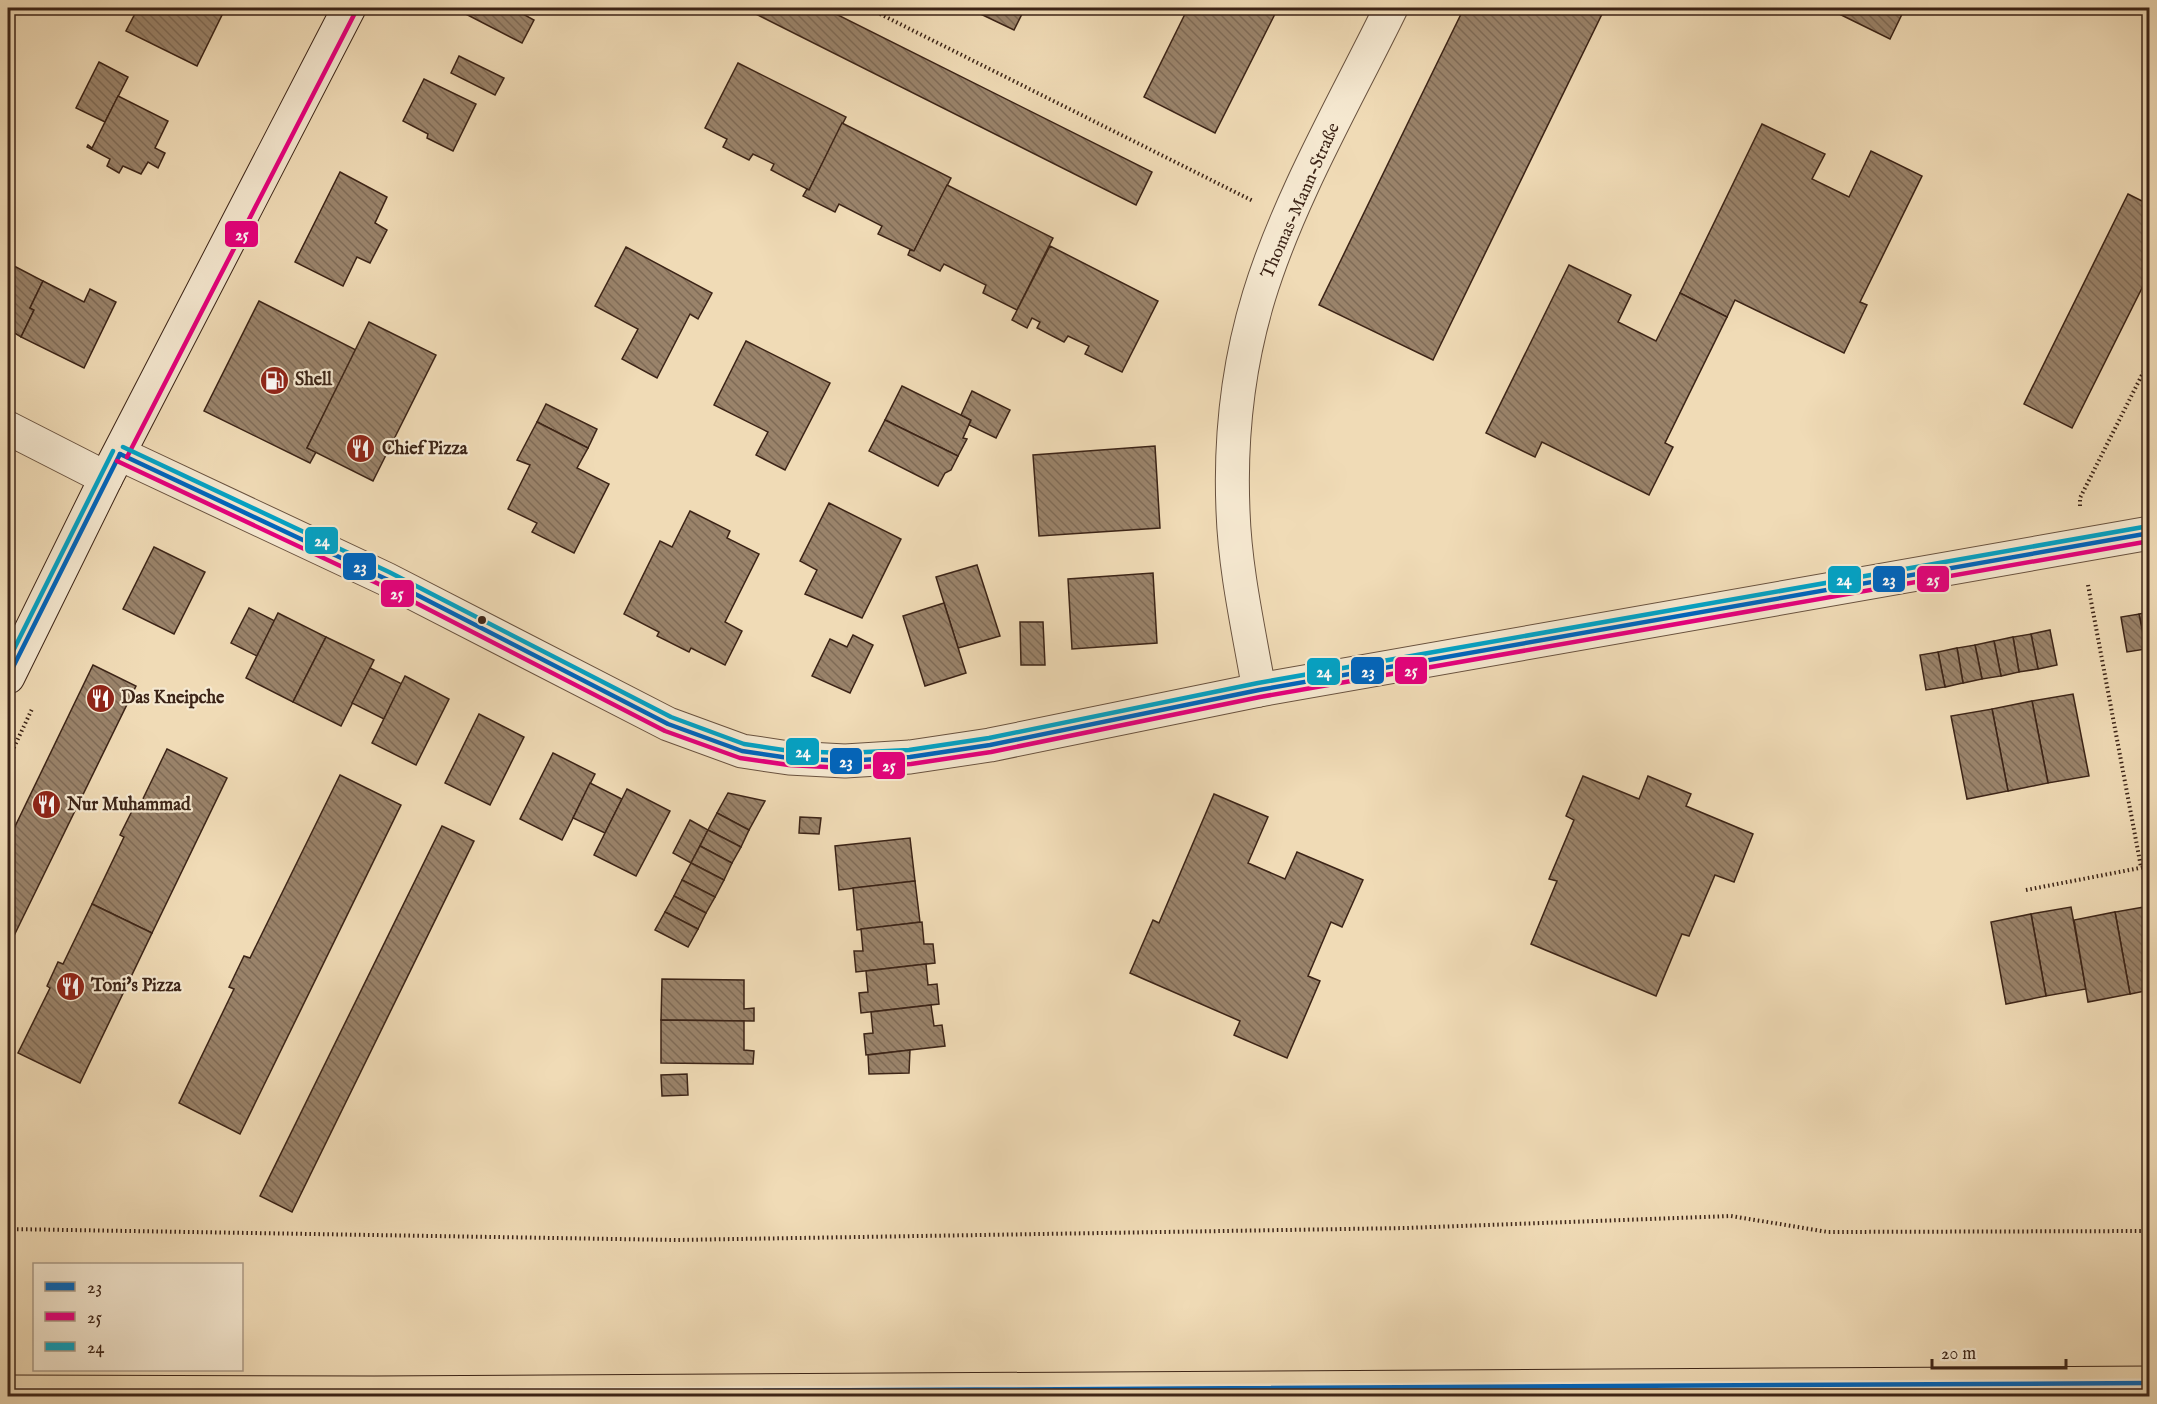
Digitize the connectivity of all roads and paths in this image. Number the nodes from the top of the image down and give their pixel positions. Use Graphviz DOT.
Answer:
graph roads {
  1 [pos="348,8"];
  2 [pos="868,8"];
  3 [pos="1391,8"];
  4 [pos="1288,219"];
  5 [pos="2150,358"];
  6 [pos="8,428"];
  7 [pos="113,466"];
  8 [pos="2150,533"];
  9 [pos="2081,546"];
  10 [pos="8,677"];
  11 [pos="1259,690"];
  12 [pos="2150,866"];
  13 [pos="2141,867"];
  14 [pos="2026,890"];
  15 [pos="8,1229"];
  16 [pos="2150,1231"];
  17 [pos="2150,1383"];
  18 [pos="8,1392"];
  1 -- 7 [label="street"];
  2 -- 4 [label="path"];
  3 -- 4 [label="street, Thomas-Mann-Straße"];
  4 -- 11 [label="street, Thomas-Mann-Straße"];
  5 -- 9 [label="path"];
  6 -- 7 [label="street"];
  7 -- 10 [label="street"];
  7 -- 11 [label="street"];
  8 -- 9 [label="street"];
  9 -- 11 [label="street"];
  9 -- 13 [label="path"];
  12 -- 13 [label="path"];
  13 -- 14 [label="path"];
  15 -- 16 [label="path"];
  17 -- 18 [label="highway"];
}
